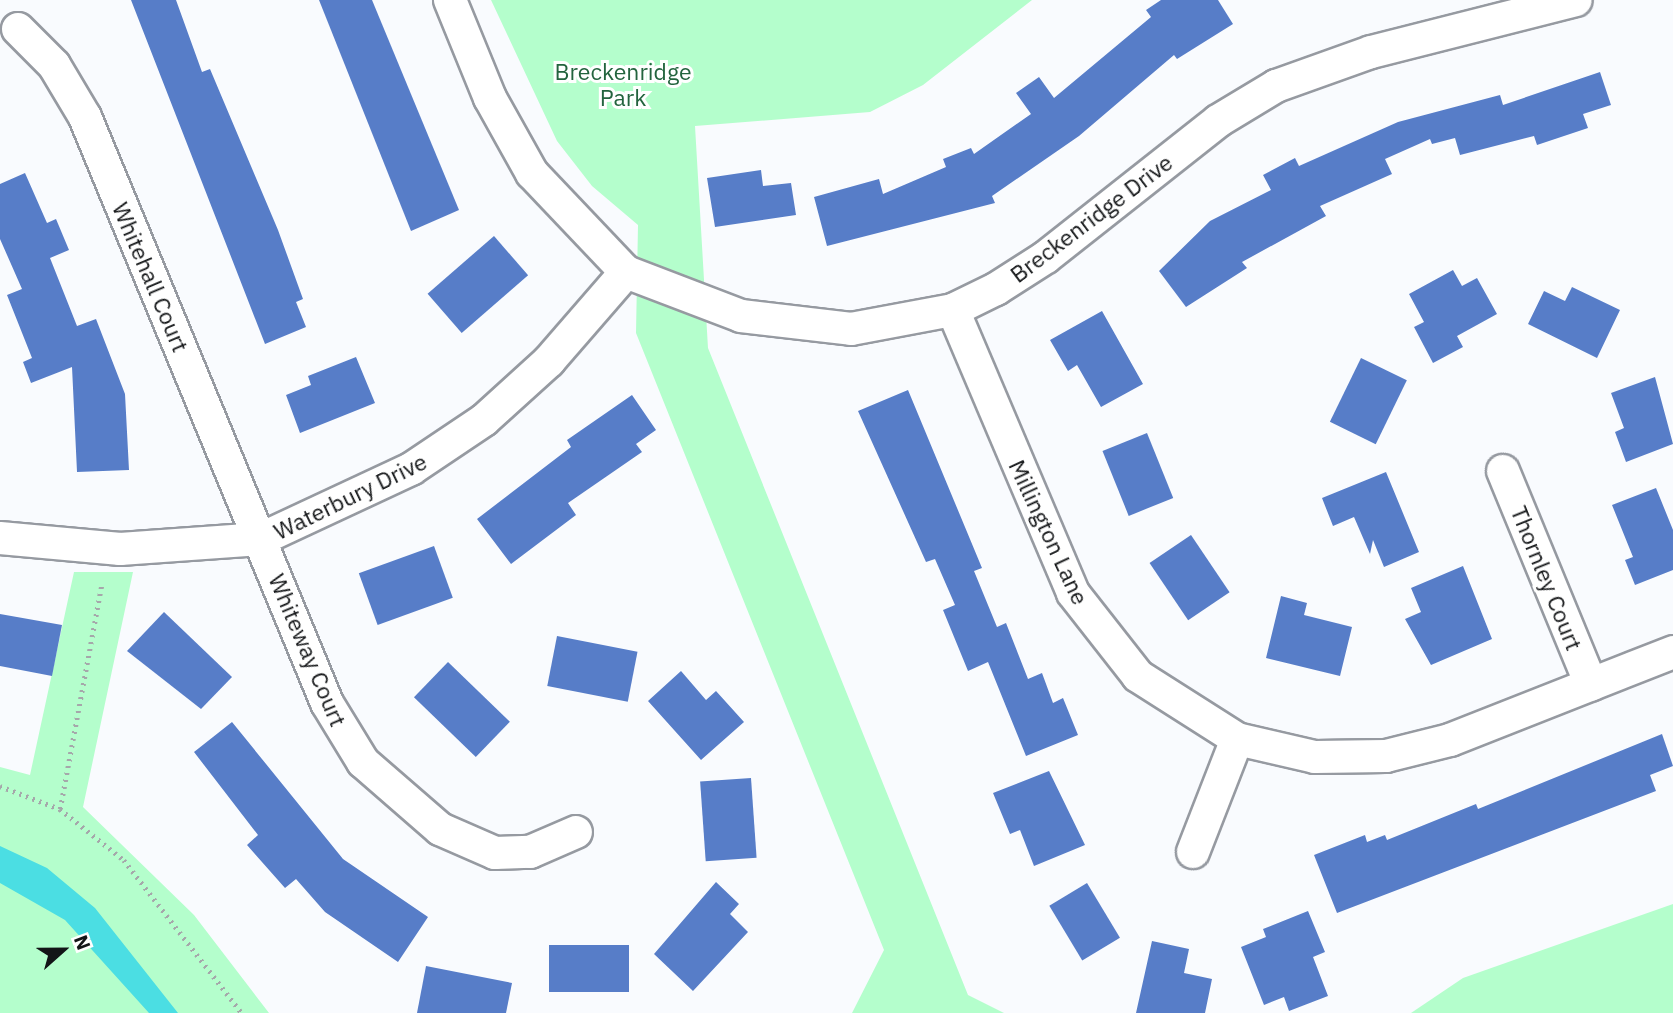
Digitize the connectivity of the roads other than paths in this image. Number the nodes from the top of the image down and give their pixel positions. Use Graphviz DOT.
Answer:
graph roads {
  1 [pos="450,0"];
  2 [pos="1576,0"];
  3 [pos="19,29"];
  4 [pos="626,272"];
  5 [pos="953,310"];
  6 [pos="1503,471"];
  7 [pos="0,538"];
  8 [pos="261,539"];
  9 [pos="1673,652"];
  10 [pos="1591,685"];
  11 [pos="1237,739"];
  12 [pos="576,832"];
  13 [pos="1193,852"];
  1 -- 4 [label="street, Breckenridge Drive"];
  2 -- 5 [label="street, Breckenridge Drive"];
  3 -- 8 [label="street, Whitehall Court"];
  4 -- 5 [label="street, Breckenridge Drive"];
  4 -- 8 [label="street, Waterbury Drive"];
  5 -- 11 [label="street, Millington Lane"];
  6 -- 10 [label="street, Thornley Court"];
  7 -- 8 [label="street, Waterbury Drive"];
  8 -- 12 [label="street, Whiteway Court"];
  9 -- 10 [label="street, Millington Lane"];
  10 -- 11 [label="street, Millington Lane"];
  11 -- 13 [label="street"];
}
